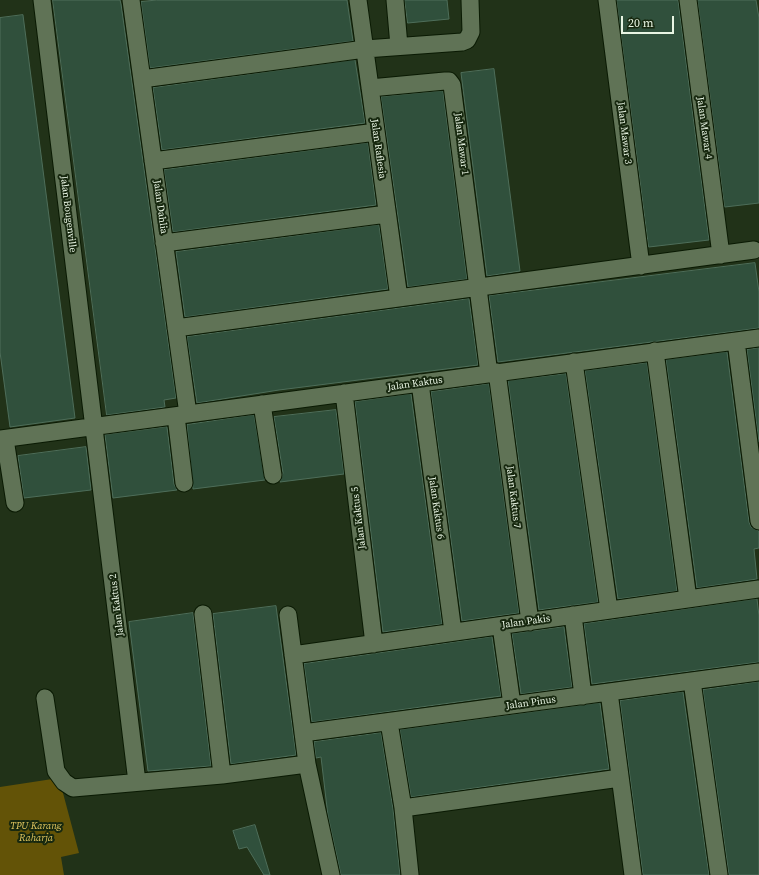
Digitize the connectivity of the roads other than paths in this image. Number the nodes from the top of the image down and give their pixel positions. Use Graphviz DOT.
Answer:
graph roads {
  1 [pos="42,0"];
  2 [pos="131,0"];
  3 [pos="358,0"];
  4 [pos="395,0"];
  5 [pos="470,0"];
  6 [pos="607,0"];
  7 [pos="688,0"];
  8 [pos="399,46"];
  9 [pos="365,49"];
  10 [pos="142,79"];
  11 [pos="370,88"];
  12 [pos="376,132"];
  13 [pos="153,161"];
  14 [pos="387,214"];
  15 [pos="164,243"];
  16 [pos="754,250"];
  17 [pos="721,255"];
  18 [pos="641,266"];
  19 [pos="479,288"];
  20 [pos="399,298"];
  21 [pos="176,328"];
  22 [pos="759,338"];
  23 [pos="736,341"];
  24 [pos="655,351"];
  25 [pos="574,362"];
  26 [pos="493,373"];
  27 [pos="420,383"];
  28 [pos="344,393"];
  29 [pos="262,404"];
  30 [pos="182,415"];
  31 [pos="94,428"];
  32 [pos="3,439"];
  33 [pos="273,474"];
  34 [pos="184,483"];
  35 [pos="15,503"];
  36 [pos="759,521"];
  37 [pos="759,589"];
  38 [pos="688,599"];
  39 [pos="609,610"];
  40 [pos="202,614"];
  41 [pos="288,615"];
  42 [pos="573,615"];
  43 [pos="530,622"];
  44 [pos="501,626"];
  45 [pos="453,632"];
  46 [pos="374,644"];
  47 [pos="293,655"];
  48 [pos="759,672"];
  49 [pos="692,681"];
  50 [pos="609,692"];
  51 [pos="583,696"];
  52 [pos="45,698"];
  53 [pos="512,706"];
  54 [pos="389,722"];
  55 [pos="303,733"];
  56 [pos="307,764"];
  57 [pos="222,775"];
  58 [pos="620,778"];
  59 [pos="137,782"];
  60 [pos="403,808"];
  61 [pos="331,875"];
  62 [pos="410,875"];
  63 [pos="633,875"];
  64 [pos="719,875"];
  1 -- 31 [label="street, Jalan Bougenville"];
  2 -- 10 [label="street, Jalan Dahlia"];
  3 -- 9 [label="street, Jalan Raflesia"];
  4 -- 8 [label="street"];
  5 -- 8 [label="street"];
  6 -- 18 [label="street, Jalan Mawar 3"];
  7 -- 17 [label="street, Jalan Mawar 4"];
  8 -- 9 [label="street"];
  9 -- 10 [label="street"];
  9 -- 11 [label="street, Jalan Raflesia"];
  10 -- 13 [label="street, Jalan Dahlia"];
  11 -- 12 [label="street, Jalan Raflesia"];
  11 -- 19 [label="street, Jalan Mawar 1"];
  12 -- 13 [label="street"];
  12 -- 14 [label="street, Jalan Raflesia"];
  13 -- 15 [label="street, Jalan Dahlia"];
  14 -- 15 [label="street"];
  14 -- 20 [label="street, Jalan Raflesia"];
  15 -- 21 [label="street, Jalan Dahlia"];
  16 -- 17 [label="street"];
  17 -- 18 [label="street"];
  18 -- 19 [label="street"];
  19 -- 20 [label="street"];
  19 -- 26 [label="street, Jalan Kaktus 7"];
  20 -- 21 [label="street"];
  21 -- 30 [label="street, Jalan Dahlia"];
  22 -- 23 [label="street, Jalan Kaktus"];
  23 -- 24 [label="street, Jalan Kaktus"];
  23 -- 36 [label="street"];
  24 -- 25 [label="street, Jalan Kaktus"];
  24 -- 38 [label="street"];
  25 -- 26 [label="street, Jalan Kaktus"];
  25 -- 39 [label="street"];
  26 -- 27 [label="street, Jalan Kaktus"];
  26 -- 43 [label="street, Jalan Kaktus 7"];
  27 -- 28 [label="street, Jalan Kaktus"];
  27 -- 45 [label="street, Jalan Kaktus 6"];
  28 -- 29 [label="street, Jalan Kaktus"];
  28 -- 46 [label="street, Jalan Kaktus 5"];
  29 -- 30 [label="street, Jalan Kaktus"];
  29 -- 33 [label="street"];
  30 -- 31 [label="street, Jalan Kaktus"];
  30 -- 34 [label="street, Jalan Dahlia"];
  31 -- 32 [label="street, Jalan Kaktus"];
  31 -- 59 [label="street, Jalan Kaktus 2"];
  32 -- 35 [label="street"];
  37 -- 38 [label="street, Jalan Pakis"];
  38 -- 39 [label="street, Jalan Pakis"];
  39 -- 42 [label="street, Jalan Pakis"];
  40 -- 57 [label="street"];
  41 -- 47 [label="street"];
  42 -- 43 [label="street, Jalan Pakis"];
  42 -- 51 [label="street"];
  43 -- 44 [label="street, Jalan Pakis"];
  44 -- 45 [label="street, Jalan Pakis"];
  44 -- 53 [label="street"];
  45 -- 46 [label="street, Jalan Pakis"];
  46 -- 47 [label="street, Jalan Pakis"];
  47 -- 55 [label="street"];
  48 -- 49 [label="street, Jalan Pinus"];
  49 -- 50 [label="street, Jalan Pinus"];
  49 -- 64 [label="street"];
  50 -- 51 [label="street, Jalan Pinus"];
  50 -- 58 [label="street"];
  51 -- 53 [label="street, Jalan Pinus"];
  52 -- 59 [label="street"];
  53 -- 54 [label="street, Jalan Pinus"];
  54 -- 55 [label="street, Jalan Pinus"];
  54 -- 60 [label="street"];
  55 -- 56 [label="street"];
  56 -- 57 [label="street"];
  56 -- 61 [label="street"];
  57 -- 59 [label="street"];
  58 -- 60 [label="street"];
  58 -- 63 [label="street"];
  60 -- 62 [label="street"];
}
